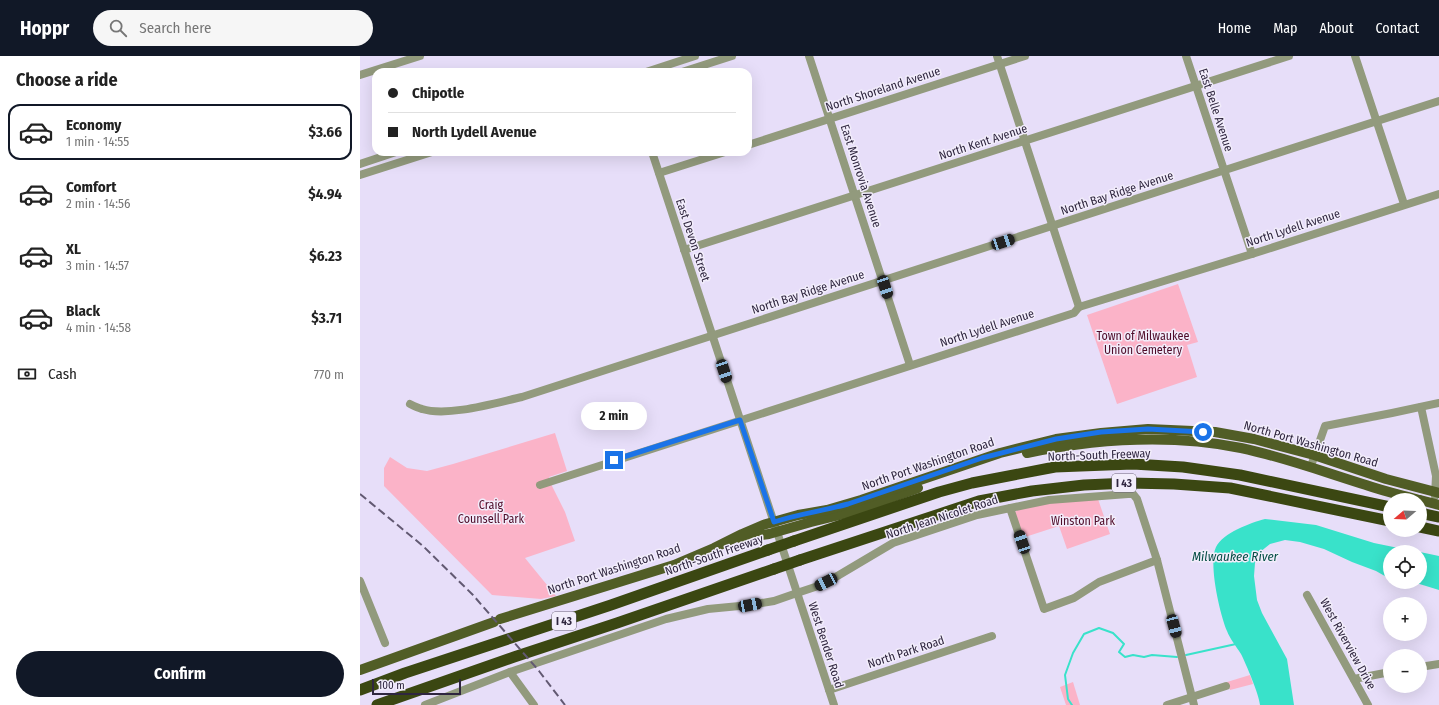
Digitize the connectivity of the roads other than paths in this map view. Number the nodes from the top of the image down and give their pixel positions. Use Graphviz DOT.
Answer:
graph roads {
  1 [pos="420,56"];
  2 [pos="695,56"];
  3 [pos="732,56"];
  4 [pos="809,56"];
  5 [pos="997,56"];
  6 [pos="1025,56"];
  7 [pos="1186,56"];
  8 [pos="1289,56"];
  9 [pos="1355,56"];
  10 [pos="999,64"];
  11 [pos="384,68"];
  12 [pos="658,68"];
  13 [pos="694,68"];
  14 [pos="372,72"];
  15 [pos="360,76"];
  16 [pos="1196,86"];
  17 [pos="1439,101"];
  18 [pos="830,118"];
  19 [pos="1377,121"];
  20 [pos="1025,141"];
  21 [pos="752,144"];
  22 [pos="384,156"];
  23 [pos="419,156"];
  24 [pos="653,156"];
  25 [pos="712,156"];
  26 [pos="360,164"];
  27 [pos="1224,171"];
  28 [pos="659,173"];
  29 [pos="360,175"];
  30 [pos="1439,194"];
  31 [pos="855,195"];
  32 [pos="1404,204"];
  33 [pos="1053,226"];
  34 [pos="684,250"];
  35 [pos="1252,254"];
  36 [pos="883,281"];
  37 [pos="1079,307"];
  38 [pos="712,335"];
  39 [pos="910,365"];
  40 [pos="1439,403"];
  41 [pos="410,404"];
  42 [pos="1421,407"];
  43 [pos="740,420"];
  44 [pos="1314,456"];
  45 [pos="1311,466"];
  46 [pos="540,484"];
  47 [pos="1394,493"];
  48 [pos="1437,493"];
  49 [pos="1427,502"];
  50 [pos="1383,505"];
  51 [pos="1437,505"];
  52 [pos="1010,508"];
  53 [pos="1427,514"];
  54 [pos="1439,517"];
  55 [pos="1383,520"];
  56 [pos="776,527"];
  57 [pos="1427,529"];
  58 [pos="1439,532"];
  59 [pos="1157,560"];
  60 [pos="360,581"];
  61 [pos="797,593"];
  62 [pos="1307,595"];
  63 [pos="992,636"];
  64 [pos="385,644"];
  65 [pos="1439,664"];
  66 [pos="1427,666"];
  67 [pos="360,670"];
  68 [pos="510,672"];
  69 [pos="1383,673"];
  70 [pos="1354,679"];
  71 [pos="1226,686"];
  72 [pos="360,690"];
  73 [pos="829,690"];
  74 [pos="1193,701"];
  75 [pos="377,705"];
  76 [pos="425,705"];
  77 [pos="534,705"];
  78 [pos="834,705"];
  79 [pos="1167,705"];
  80 [pos="1368,705"];
  1 -- 11 [label="street"];
  2 -- 12 [label="street"];
  3 -- 13 [label="street"];
  4 -- 18 [label="street, East Monrovia Avenue"];
  5 -- 10 [label="street"];
  6 -- 10 [label="street, North Shoreland Avenue"];
  7 -- 16 [label="street, East Belle Avenue"];
  8 -- 16 [label="street, North Kent Avenue"];
  9 -- 19 [label="street"];
  10 -- 18 [label="street, North Shoreland Avenue"];
  10 -- 20 [label="street"];
  14 -- 15 [label="street"];
  16 -- 20 [label="street, North Kent Avenue"];
  16 -- 27 [label="street, East Belle Avenue"];
  17 -- 19 [label="street, North Bay Ridge Avenue"];
  18 -- 21 [label="street, North Shoreland Avenue"];
  18 -- 31 [label="street, East Monrovia Avenue"];
  19 -- 27 [label="street, North Bay Ridge Avenue"];
  19 -- 32 [label="street"];
  20 -- 31 [label="street, North Kent Avenue"];
  20 -- 33 [label="street"];
  22 -- 26 [label="street"];
  23 -- 29 [label="street"];
  24 -- 28 [label="street, East Devon Street"];
  25 -- 28 [label="street"];
  27 -- 33 [label="street, North Bay Ridge Avenue"];
  27 -- 35 [label="street, East Belle Avenue"];
  28 -- 34 [label="street, East Devon Street"];
  30 -- 32 [label="street, North Lydell Avenue"];
  31 -- 34 [label="street, North Kent Avenue"];
  31 -- 36 [label="street, East Monrovia Avenue"];
  32 -- 35 [label="street, North Lydell Avenue"];
  33 -- 36 [label="street, North Bay Ridge Avenue"];
  33 -- 37 [label="street"];
  34 -- 38 [label="street, East Devon Street"];
  35 -- 37 [label="street, North Lydell Avenue"];
  36 -- 38 [label="street, North Bay Ridge Avenue"];
  36 -- 39 [label="street, East Monrovia Avenue"];
  37 -- 39 [label="street, North Lydell Avenue"];
  38 -- 41 [label="street, North Bay Ridge Avenue"];
  38 -- 43 [label="street, East Devon Street"];
  39 -- 43 [label="street, North Lydell Avenue"];
  40 -- 42 [label="street"];
  42 -- 44 [label="street"];
  42 -- 48 [label="street"];
  43 -- 46 [label="street, North Lydell Avenue"];
  43 -- 56 [label="street, West Bender Road"];
  44 -- 45 [label="street"];
  44 -- 48 [label="main road, North Port Washington Road"];
  44 -- 56 [label="main road, North Port Washington Road"];
  45 -- 47 [label="main road, North Port Washington Road"];
  45 -- 56 [label="main road, North Port Washington Road"];
  48 -- 51 [label="street"];
  49 -- 51 [label="main road, North Port Washington Road"];
  50 -- 72 [label="highway, North-South Freeway / I 43, bridge"];
  52 -- 59 [label="street, North Jean Nicolet Road"];
  52 -- 59 [label="street"];
  52 -- 61 [label="street, North Jean Nicolet Road"];
  53 -- 54 [label="highway"];
  55 -- 75 [label="highway, I 43, bridge"];
  56 -- 61 [label="street, West Bender Road"];
  56 -- 67 [label="main road, North Port Washington Road"];
  57 -- 58 [label="highway"];
  59 -- 74 [label="street"];
  60 -- 64 [label="street"];
  61 -- 68 [label="street, North Jean Nicolet Road"];
  61 -- 73 [label="street, West Bender Road"];
  62 -- 70 [label="street, West Riverview Drive"];
  63 -- 73 [label="street, North Park Road"];
  65 -- 66 [label="street"];
  68 -- 76 [label="street, North Jean Nicolet Road"];
  68 -- 77 [label="street"];
  69 -- 70 [label="street"];
  70 -- 80 [label="street, West Riverview Drive"];
  71 -- 74 [label="street"];
  73 -- 78 [label="street, West Bender Road"];
  74 -- 79 [label="street"];
}
